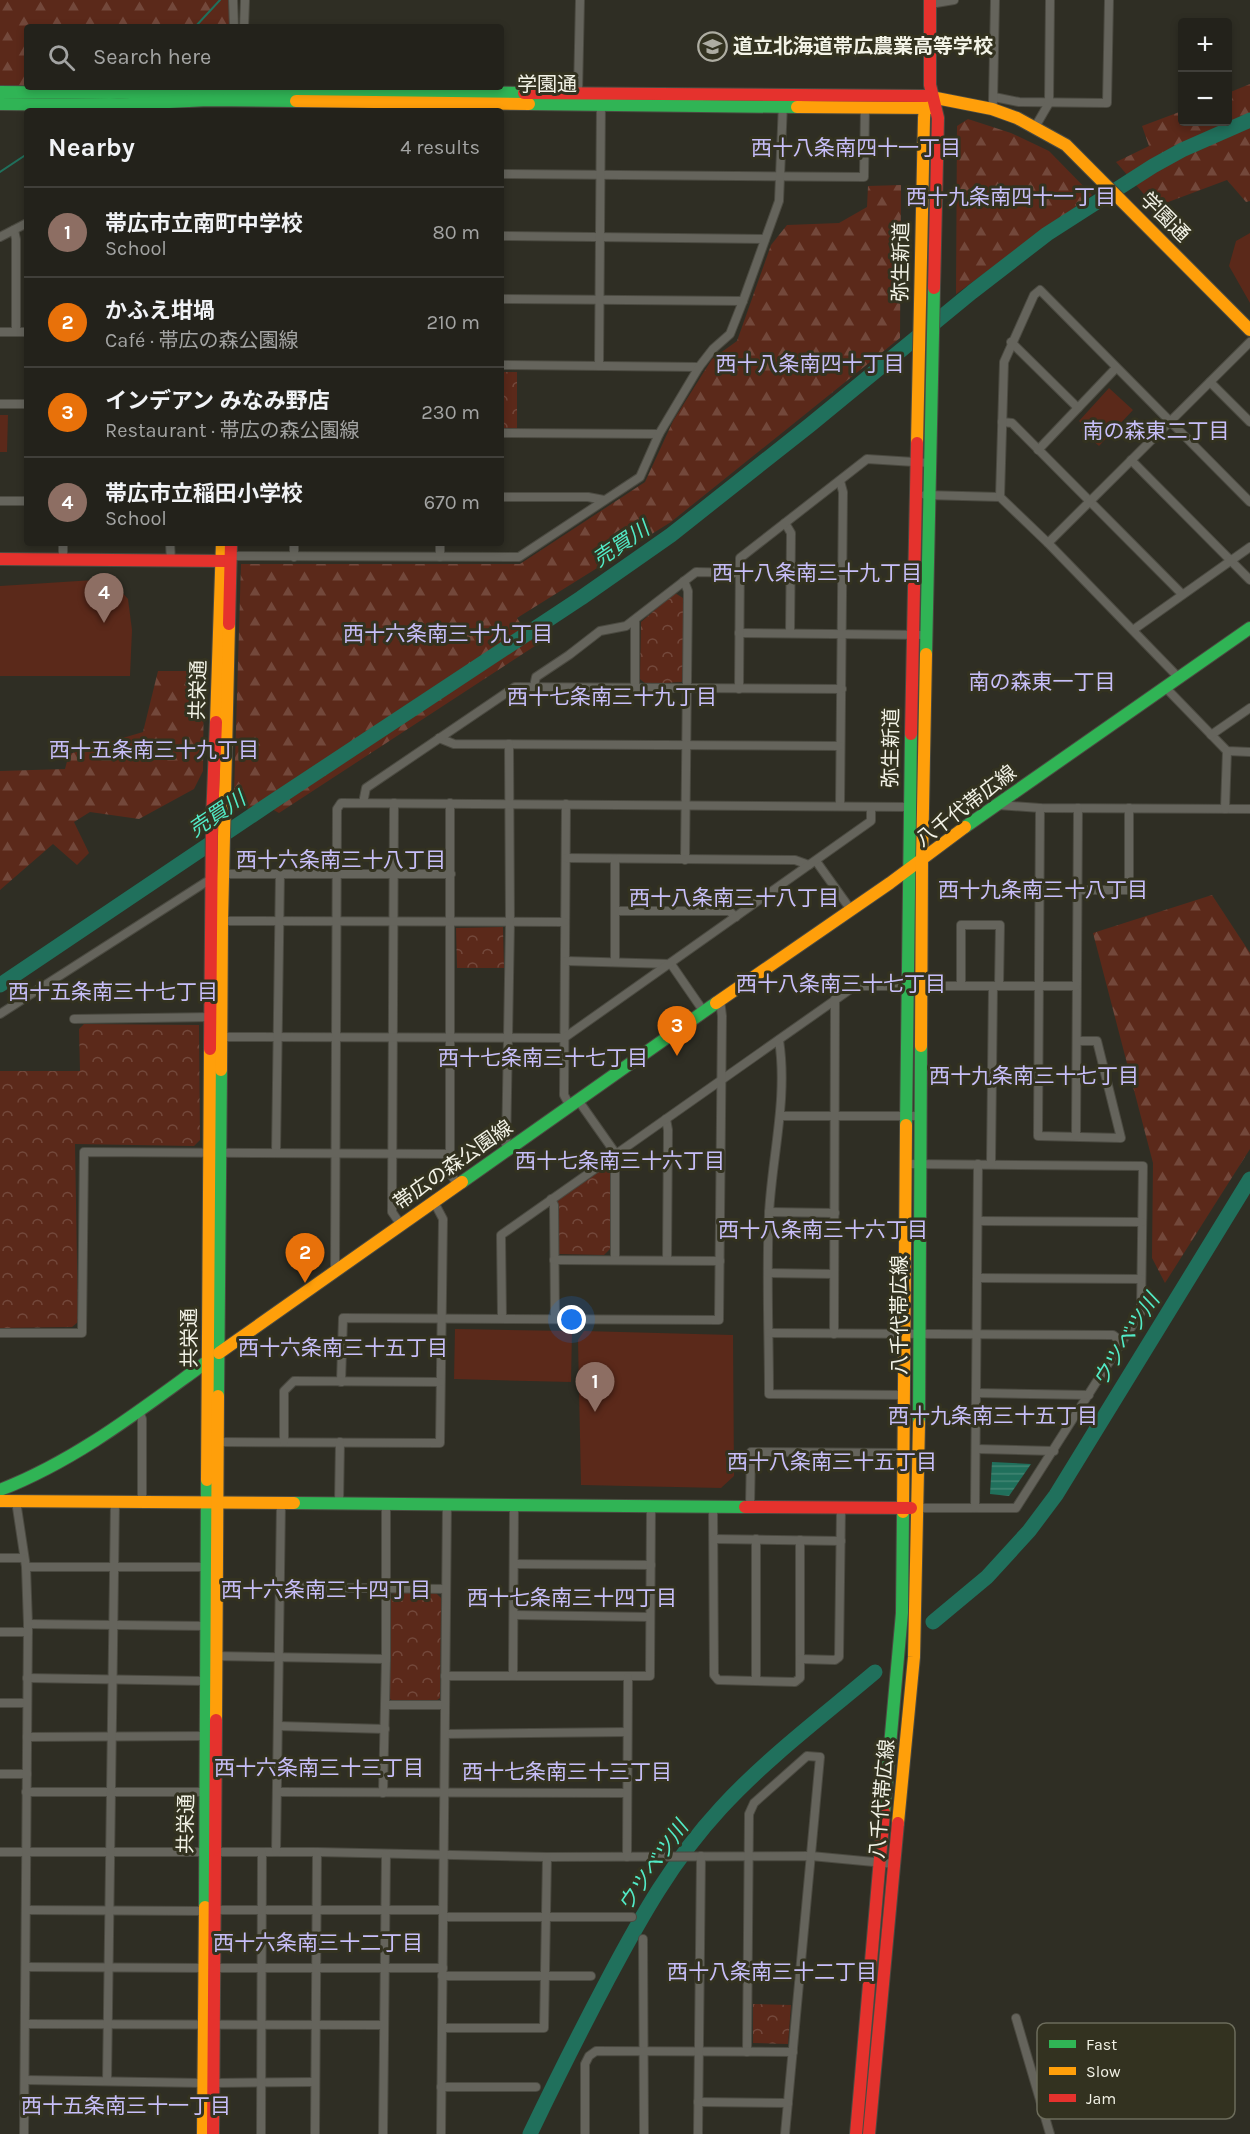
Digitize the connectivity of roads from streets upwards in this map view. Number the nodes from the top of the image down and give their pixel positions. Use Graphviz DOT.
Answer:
graph roads {
  1 [pos="234,0"];
  2 [pos="245,0"];
  3 [pos="580,0"];
  4 [pos="954,0"];
  5 [pos="995,0"];
  6 [pos="1050,0"];
  7 [pos="1109,0"];
  8 [pos="930,2"];
  9 [pos="234,24"];
  10 [pos="244,24"];
  11 [pos="0,92"];
  12 [pos="578,92"];
  13 [pos="601,98"];
  14 [pos="231,100"];
  15 [pos="783,100"];
  16 [pos="339,101"];
  17 [pos="389,102"];
  18 [pos="444,102"];
  19 [pos="993,103"];
  20 [pos="1049,103"];
  21 [pos="0,104"];
  22 [pos="931,104"];
  23 [pos="866,107"];
  24 [pos="1035,127"];
  25 [pos="504,174"];
  26 [pos="600,175"];
  27 [pos="781,176"];
  28 [pos="24,225"];
  29 [pos="14,230"];
  30 [pos="504,236"];
  31 [pos="600,236"];
  32 [pos="0,237"];
  33 [pos="765,239"];
  34 [pos="600,298"];
  35 [pos="504,299"];
  36 [pos="743,301"];
  37 [pos="1250,330"];
  38 [pos="0,332"];
  39 [pos="16,332"];
  40 [pos="24,332"];
  41 [pos="1011,342"];
  42 [pos="1250,342"];
  43 [pos="504,365"];
  44 [pos="599,366"];
  45 [pos="699,367"];
  46 [pos="1116,368"];
  47 [pos="1210,382"];
  48 [pos="0,404"];
  49 [pos="24,404"];
  50 [pos="1078,408"];
  51 [pos="1171,421"];
  52 [pos="1002,422"];
  53 [pos="1250,422"];
  54 [pos="504,434"];
  55 [pos="659,434"];
  56 [pos="1038,450"];
  57 [pos="1131,460"];
  58 [pos="916,461"];
  59 [pos="930,463"];
  60 [pos="840,481"];
  61 [pos="915,495"];
  62 [pos="930,495"];
  63 [pos="504,496"];
  64 [pos="1000,497"];
  65 [pos="604,500"];
  66 [pos="0,501"];
  67 [pos="24,501"];
  68 [pos="1090,501"];
  69 [pos="1250,502"];
  70 [pos="785,523"];
  71 [pos="1048,543"];
  72 [pos="63,546"];
  73 [pos="170,546"];
  74 [pos="294,546"];
  75 [pos="440,546"];
  76 [pos="1250,547"];
  77 [pos="229,555"];
  78 [pos="294,557"];
  79 [pos="440,557"];
  80 [pos="0,559"];
  81 [pos="63,560"];
  82 [pos="171,561"];
  83 [pos="1230,561"];
  84 [pos="740,573"];
  85 [pos="1250,580"];
  86 [pos="684,581"];
  87 [pos="1182,594"];
  88 [pos="635,620"];
  89 [pos="1250,628"];
  90 [pos="1133,630"];
  91 [pos="739,633"];
  92 [pos="790,633"];
  93 [pos="842,634"];
  94 [pos="912,635"];
  95 [pos="926,635"];
  96 [pos="1179,678"];
  97 [pos="534,686"];
  98 [pos="1165,687"];
  99 [pos="635,688"];
  100 [pos="687,689"];
  101 [pos="739,689"];
  102 [pos="842,689"];
  103 [pos="1250,708"];
  104 [pos="1211,735"];
  105 [pos="439,738"];
  106 [pos="509,744"];
  107 [pos="687,745"];
  108 [pos="840,746"];
  109 [pos="1227,752"];
  110 [pos="1250,752"];
  111 [pos="363,803"];
  112 [pos="394,803"];
  113 [pos="450,803"];
  114 [pos="509,804"];
  115 [pos="566,804"];
  116 [pos="998,805"];
  117 [pos="687,806"];
  118 [pos="840,806"];
  119 [pos="872,807"];
  120 [pos="909,807"];
  121 [pos="1040,808"];
  122 [pos="1078,808"];
  123 [pos="1129,808"];
  124 [pos="1225,809"];
  125 [pos="1250,809"];
  126 [pos="566,858"];
  127 [pos="615,860"];
  128 [pos="686,860"];
  129 [pos="922,860"];
  130 [pos="812,863"];
  131 [pos="908,870"];
  132 [pos="218,871"];
  133 [pos="280,873"];
  134 [pos="337,873"];
  135 [pos="394,873"];
  136 [pos="451,874"];
  137 [pos="1079,890"];
  138 [pos="851,910"];
  139 [pos="615,911"];
  140 [pos="736,917"];
  141 [pos="217,921"];
  142 [pos="281,921"];
  143 [pos="394,921"];
  144 [pos="336,922"];
  145 [pos="451,922"];
  146 [pos="510,922"];
  147 [pos="565,922"];
  148 [pos="566,961"];
  149 [pos="615,962"];
  150 [pos="671,964"];
  151 [pos="1040,985"];
  152 [pos="908,986"];
  153 [pos="922,986"];
  154 [pos="961,986"];
  155 [pos="996,986"];
  156 [pos="1076,986"];
  157 [pos="835,999"];
  158 [pos="720,1000"];
  159 [pos="704,1012"];
  160 [pos="0,1014"];
  161 [pos="216,1017"];
  162 [pos="74,1019"];
  163 [pos="216,1037"];
  164 [pos="279,1037"];
  165 [pos="335,1037"];
  166 [pos="392,1038"];
  167 [pos="508,1038"];
  168 [pos="564,1038"];
  169 [pos="451,1039"];
  170 [pos="779,1040"];
  171 [pos="1077,1041"];
  172 [pos="722,1078"];
  173 [pos="574,1103"];
  174 [pos="780,1116"];
  175 [pos="836,1116"];
  176 [pos="913,1116"];
  177 [pos="666,1119"];
  178 [pos="1076,1136"];
  179 [pos="506,1151"];
  180 [pos="215,1153"];
  181 [pos="276,1154"];
  182 [pos="336,1154"];
  183 [pos="391,1154"];
  184 [pos="450,1154"];
  185 [pos="614,1155"];
  186 [pos="907,1164"];
  187 [pos="920,1164"];
  188 [pos="978,1164"];
  189 [pos="991,1164"];
  190 [pos="458,1185"];
  191 [pos="551,1199"];
  192 [pos="434,1202"];
  193 [pos="769,1212"];
  194 [pos="835,1213"];
  195 [pos="978,1221"];
  196 [pos="1142,1222"];
  197 [pos="401,1225"];
  198 [pos="554,1260"];
  199 [pos="615,1260"];
  200 [pos="667,1260"];
  201 [pos="720,1261"];
  202 [pos="335,1271"];
  203 [pos="768,1273"];
  204 [pos="834,1274"];
  205 [pos="978,1278"];
  206 [pos="1141,1279"];
  207 [pos="502,1318"];
  208 [pos="442,1319"];
  209 [pos="555,1319"];
  210 [pos="0,1333"];
  211 [pos="769,1334"];
  212 [pos="834,1334"];
  213 [pos="905,1335"];
  214 [pos="918,1335"];
  215 [pos="977,1335"];
  216 [pos="1122,1342"];
  217 [pos="214,1357"];
  218 [pos="341,1382"];
  219 [pos="440,1382"];
  220 [pos="976,1393"];
  221 [pos="904,1395"];
  222 [pos="1089,1395"];
  223 [pos="139,1411"];
  224 [pos="219,1442"];
  225 [pos="284,1442"];
  226 [pos="340,1442"];
  227 [pos="976,1449"];
  228 [pos="1054,1451"];
  229 [pos="904,1453"];
  230 [pos="0,1490"];
  231 [pos="0,1501"];
  232 [pos="16,1501"];
  233 [pos="115,1501"];
  234 [pos="142,1502"];
  235 [pos="213,1502"];
  236 [pos="281,1503"];
  237 [pos="339,1503"];
  238 [pos="386,1504"];
  239 [pos="447,1504"];
  240 [pos="514,1505"];
  241 [pos="651,1506"];
  242 [pos="713,1506"];
  243 [pos="750,1506"];
  244 [pos="841,1508"];
  245 [pos="904,1508"];
  246 [pos="918,1508"];
  247 [pos="975,1508"];
  248 [pos="714,1539"];
  249 [pos="756,1539"];
  250 [pos="800,1540"];
  251 [pos="840,1541"];
  252 [pos="0,1558"];
  253 [pos="23,1558"];
  254 [pos="514,1564"];
  255 [pos="651,1565"];
  256 [pos="26,1567"];
  257 [pos="114,1567"];
  258 [pos="208,1567"];
  259 [pos="280,1587"];
  260 [pos="386,1588"];
  261 [pos="446,1589"];
  262 [pos="514,1615"];
  263 [pos="650,1617"];
  264 [pos="114,1625"];
  265 [pos="207,1626"];
  266 [pos="28,1628"];
  267 [pos="0,1632"];
  268 [pos="211,1656"];
  269 [pos="279,1657"];
  270 [pos="386,1659"];
  271 [pos="800,1659"];
  272 [pos="445,1676"];
  273 [pos="513,1676"];
  274 [pos="628,1677"];
  275 [pos="27,1678"];
  276 [pos="113,1680"];
  277 [pos="205,1680"];
  278 [pos="756,1681"];
  279 [pos="0,1703"];
  280 [pos="27,1703"];
  281 [pos="385,1705"];
  282 [pos="445,1705"];
  283 [pos="278,1726"];
  284 [pos="385,1729"];
  285 [pos="627,1732"];
  286 [pos="445,1734"];
  287 [pos="113,1736"];
  288 [pos="205,1736"];
  289 [pos="27,1737"];
  290 [pos="0,1774"];
  291 [pos="27,1774"];
  292 [pos="27,1792"];
  293 [pos="206,1792"];
  294 [pos="278,1792"];
  295 [pos="112,1793"];
  296 [pos="383,1793"];
  297 [pos="444,1793"];
  298 [pos="627,1793"];
  299 [pos="0,1852"];
  300 [pos="26,1852"];
  301 [pos="110,1852"];
  302 [pos="210,1852"];
  303 [pos="262,1852"];
  304 [pos="276,1852"];
  305 [pos="317,1852"];
  306 [pos="386,1854"];
  307 [pos="444,1855"];
  308 [pos="699,1856"];
  309 [pos="748,1856"];
  310 [pos="811,1856"];
  311 [pos="547,1857"];
  312 [pos="627,1857"];
  313 [pos="881,1862"];
  314 [pos="895,1864"];
  315 [pos="385,1909"];
  316 [pos="26,1910"];
  317 [pos="109,1910"];
  318 [pos="210,1910"];
  319 [pos="317,1910"];
  320 [pos="262,1911"];
  321 [pos="443,1914"];
  322 [pos="546,1917"];
  323 [pos="632,1917"];
  324 [pos="643,1939"];
  325 [pos="26,1967"];
  326 [pos="108,1967"];
  327 [pos="209,1968"];
  328 [pos="262,1968"];
  329 [pos="317,1968"];
  330 [pos="385,1968"];
  331 [pos="442,1972"];
  332 [pos="545,1975"];
  333 [pos="591,1976"];
  334 [pos="1016,2018"];
  335 [pos="26,2024"];
  336 [pos="108,2025"];
  337 [pos="209,2025"];
  338 [pos="261,2025"];
  339 [pos="316,2025"];
  340 [pos="384,2025"];
  341 [pos="442,2028"];
  342 [pos="644,2051"];
  343 [pos="699,2051"];
  344 [pos="747,2052"];
  345 [pos="793,2052"];
  346 [pos="26,2080"];
  347 [pos="107,2081"];
  348 [pos="261,2082"];
  349 [pos="315,2082"];
  350 [pos="208,2083"];
  351 [pos="441,2087"];
  352 [pos="536,2087"];
  353 [pos="1037,2090"];
  354 [pos="699,2102"];
  355 [pos="788,2103"];
  356 [pos="1046,2119"];
  357 [pos="24,2134"];
  358 [pos="203,2134"];
  359 [pos="213,2134"];
  360 [pos="261,2134"];
  361 [pos="315,2134"];
  362 [pos="383,2134"];
  363 [pos="441,2134"];
  364 [pos="585,2134"];
  365 [pos="644,2134"];
  366 [pos="698,2134"];
  367 [pos="785,2134"];
  368 [pos="856,2134"];
  369 [pos="869,2134"];
  370 [pos="1050,2134"];
  1 -- 9 [label="street"];
  2 -- 10 [label="street"];
  3 -- 12 [label="street"];
  4 -- 8 [label="street"];
  5 -- 19 [label="street"];
  6 -- 20 [label="street"];
  7 -- 20 [label="street"];
  8 -- 22 [label="street"];
  11 -- 14 [label="street, 学園通"];
  12 -- 13 [label="street, 学園通"];
  12 -- 18 [label="street, 学園通"];
  13 -- 15 [label="street, 学園通"];
  13 -- 18 [label="street, 学園通"];
  13 -- 26 [label="street"];
  14 -- 16 [label="street, 学園通"];
  14 -- 21 [label="street, 学園通"];
  15 -- 22 [label="street, 学園通"];
  15 -- 23 [label="street, 学園通"];
  15 -- 27 [label="street"];
  16 -- 17 [label="street, 学園通"];
  17 -- 18 [label="street, 学園通"];
  19 -- 20 [label="street"];
  19 -- 22 [label="street, 学園通"];
  19 -- 24 [label="street, 学園通"];
  20 -- 24 [label="street"];
  22 -- 23 [label="street, 学園通"];
  22 -- 58 [label="street, 弥生新道"];
  22 -- 59 [label="street, 弥生新道"];
  23 -- 27 [label="street"];
  24 -- 37 [label="street, 学園通"];
  25 -- 26 [label="street"];
  26 -- 27 [label="street"];
  26 -- 31 [label="street"];
  27 -- 33 [label="street"];
  28 -- 29 [label="street"];
  29 -- 32 [label="street"];
  29 -- 39 [label="street"];
  30 -- 31 [label="street"];
  31 -- 33 [label="street"];
  31 -- 34 [label="street"];
  33 -- 36 [label="street"];
  34 -- 35 [label="street"];
  34 -- 36 [label="street"];
  34 -- 44 [label="street"];
  36 -- 45 [label="street"];
  38 -- 39 [label="street"];
  39 -- 40 [label="street"];
  41 -- 46 [label="street"];
  41 -- 50 [label="street"];
  41 -- 52 [label="street"];
  42 -- 47 [label="street"];
  43 -- 44 [label="street"];
  44 -- 45 [label="street"];
  45 -- 55 [label="street"];
  46 -- 50 [label="street"];
  46 -- 51 [label="street"];
  47 -- 51 [label="street"];
  47 -- 53 [label="street"];
  48 -- 49 [label="street"];
  50 -- 56 [label="street"];
  51 -- 57 [label="street"];
  51 -- 69 [label="street"];
  52 -- 56 [label="street"];
  52 -- 64 [label="street"];
  54 -- 55 [label="street"];
  55 -- 65 [label="street"];
  56 -- 68 [label="street"];
  57 -- 68 [label="street"];
  57 -- 83 [label="street"];
  58 -- 59 [label="street"];
  58 -- 60 [label="street"];
  58 -- 61 [label="street, 弥生新道"];
  59 -- 62 [label="street, 弥生新道"];
  60 -- 70 [label="street"];
  60 -- 93 [label="street"];
  61 -- 62 [label="street"];
  61 -- 94 [label="street, 弥生新道"];
  62 -- 64 [label="street"];
  62 -- 95 [label="street, 弥生新道"];
  63 -- 65 [label="street"];
  64 -- 71 [label="street"];
  65 -- 79 [label="street"];
  66 -- 67 [label="street"];
  68 -- 71 [label="street"];
  68 -- 87 [label="street"];
  70 -- 84 [label="street"];
  70 -- 92 [label="street"];
  71 -- 90 [label="street"];
  72 -- 81 [label="street"];
  73 -- 82 [label="street"];
  74 -- 78 [label="street"];
  75 -- 79 [label="street"];
  76 -- 83 [label="street"];
  77 -- 78 [label="street"];
  77 -- 82 [label="street"];
  77 -- 132 [label="street, 共栄通"];
  77 -- 132 [label="street, 共栄通"];
  78 -- 79 [label="street"];
  80 -- 81 [label="street"];
  81 -- 82 [label="street"];
  83 -- 85 [label="street"];
  83 -- 87 [label="street"];
  84 -- 86 [label="street"];
  84 -- 91 [label="street"];
  86 -- 88 [label="street"];
  86 -- 100 [label="street"];
  87 -- 90 [label="street"];
  88 -- 97 [label="street"];
  88 -- 99 [label="street"];
  89 -- 96 [label="street, 八千代帯広線"];
  90 -- 96 [label="street"];
  91 -- 92 [label="street"];
  91 -- 101 [label="street"];
  92 -- 93 [label="street"];
  93 -- 94 [label="street"];
  93 -- 102 [label="street"];
  94 -- 95 [label="street"];
  94 -- 120 [label="street, 弥生新道"];
  95 -- 129 [label="street, 弥生新道"];
  96 -- 98 [label="street, 八千代帯広線"];
  97 -- 99 [label="street"];
  97 -- 105 [label="street"];
  98 -- 104 [label="street"];
  98 -- 116 [label="street, 八千代帯広線"];
  99 -- 100 [label="street"];
  100 -- 101 [label="street"];
  100 -- 107 [label="street"];
  101 -- 102 [label="street"];
  102 -- 108 [label="street"];
  103 -- 104 [label="street"];
  104 -- 109 [label="street"];
  105 -- 106 [label="street"];
  105 -- 111 [label="street"];
  106 -- 107 [label="street"];
  106 -- 114 [label="street"];
  107 -- 108 [label="street"];
  107 -- 117 [label="street"];
  108 -- 118 [label="street"];
  109 -- 110 [label="street"];
  109 -- 124 [label="street"];
  111 -- 112 [label="street"];
  111 -- 134 [label="street"];
  112 -- 113 [label="street"];
  112 -- 135 [label="street"];
  113 -- 114 [label="street"];
  113 -- 136 [label="street"];
  114 -- 115 [label="street"];
  114 -- 146 [label="street"];
  115 -- 117 [label="street"];
  115 -- 126 [label="street"];
  116 -- 121 [label="street"];
  116 -- 129 [label="street, 八千代帯広線"];
  117 -- 118 [label="street"];
  117 -- 128 [label="street"];
  118 -- 119 [label="street"];
  119 -- 120 [label="street"];
  119 -- 130 [label="street"];
  120 -- 131 [label="street, 弥生新道"];
  121 -- 122 [label="street"];
  121 -- 151 [label="street"];
  122 -- 123 [label="street"];
  122 -- 137 [label="street"];
  123 -- 124 [label="street"];
  123 -- 137 [label="street"];
  124 -- 125 [label="street"];
  126 -- 127 [label="street"];
  126 -- 147 [label="street"];
  127 -- 128 [label="street"];
  127 -- 139 [label="street"];
  128 -- 130 [label="street"];
  129 -- 131 [label="street, 帯広の森公園線"];
  129 -- 153 [label="street, 八千代帯広線"];
  130 -- 138 [label="street"];
  130 -- 140 [label="street"];
  131 -- 138 [label="street, 帯広の森公園線"];
  131 -- 152 [label="street, 八千代帯広線"];
  132 -- 133 [label="street"];
  132 -- 141 [label="street, 共栄通"];
  132 -- 160 [label="street"];
  133 -- 134 [label="street"];
  133 -- 142 [label="street"];
  134 -- 135 [label="street"];
  134 -- 144 [label="street"];
  135 -- 136 [label="street"];
  135 -- 143 [label="street"];
  136 -- 145 [label="street"];
  137 -- 156 [label="street"];
  138 -- 158 [label="street, 帯広の森公園線"];
  139 -- 140 [label="street"];
  139 -- 149 [label="street"];
  140 -- 150 [label="street"];
  141 -- 142 [label="street"];
  141 -- 161 [label="street, 共栄通"];
  142 -- 144 [label="street"];
  142 -- 164 [label="street"];
  143 -- 144 [label="street"];
  143 -- 145 [label="street"];
  143 -- 166 [label="street"];
  144 -- 165 [label="street"];
  145 -- 146 [label="street"];
  145 -- 169 [label="street"];
  146 -- 147 [label="street"];
  146 -- 167 [label="street"];
  147 -- 148 [label="street"];
  148 -- 149 [label="street"];
  148 -- 168 [label="street"];
  149 -- 150 [label="street"];
  150 -- 159 [label="street"];
  150 -- 168 [label="street"];
  151 -- 155 [label="street"];
  151 -- 156 [label="street"];
  151 -- 178 [label="street"];
  152 -- 153 [label="street"];
  152 -- 157 [label="street"];
  152 -- 176 [label="street, 八千代帯広線"];
  153 -- 154 [label="street"];
  153 -- 176 [label="street, 八千代帯広線"];
  154 -- 155 [label="street"];
  154 -- 155 [label="street"];
  155 -- 189 [label="street"];
  156 -- 171 [label="street"];
  157 -- 170 [label="street"];
  157 -- 175 [label="street"];
  158 -- 159 [label="street, 帯広の森公園線"];
  158 -- 172 [label="street"];
  159 -- 173 [label="street, 帯広の森公園線"];
  161 -- 162 [label="street"];
  161 -- 163 [label="street, 共栄通"];
  163 -- 164 [label="street"];
  163 -- 180 [label="street, 共栄通"];
  164 -- 165 [label="street"];
  164 -- 181 [label="street"];
  165 -- 166 [label="street"];
  165 -- 182 [label="street"];
  166 -- 169 [label="street"];
  166 -- 183 [label="street"];
  167 -- 168 [label="street"];
  167 -- 169 [label="street"];
  167 -- 179 [label="street"];
  168 -- 173 [label="street"];
  169 -- 184 [label="street"];
  170 -- 172 [label="street"];
  170 -- 174 [label="street"];
  171 -- 178 [label="street"];
  171 -- 178 [label="street"];
  172 -- 177 [label="street"];
  172 -- 201 [label="street"];
  173 -- 179 [label="street, 帯広の森公園線"];
  173 -- 185 [label="street"];
  174 -- 175 [label="street"];
  174 -- 193 [label="street"];
  175 -- 176 [label="street"];
  175 -- 194 [label="street"];
  176 -- 186 [label="street, 八千代帯広線"];
  176 -- 187 [label="street, 八千代帯広線"];
  177 -- 185 [label="street"];
  177 -- 200 [label="street"];
  179 -- 190 [label="street, 帯広の森公園線"];
  180 -- 181 [label="street"];
  180 -- 210 [label="street"];
  180 -- 217 [label="street, 共栄通"];
  181 -- 182 [label="street"];
  182 -- 183 [label="street"];
  182 -- 202 [label="street"];
  183 -- 184 [label="street"];
  183 -- 197 [label="street"];
  184 -- 190 [label="street"];
  185 -- 191 [label="street"];
  185 -- 199 [label="street"];
  186 -- 187 [label="street"];
  186 -- 213 [label="street, 八千代帯広線"];
  187 -- 188 [label="street"];
  187 -- 214 [label="street, 八千代帯広線"];
  188 -- 189 [label="street"];
  188 -- 195 [label="street"];
  189 -- 196 [label="street"];
  190 -- 192 [label="street, 帯広の森公園線"];
  191 -- 198 [label="street"];
  191 -- 207 [label="street"];
  192 -- 197 [label="street, 帯広の森公園線"];
  192 -- 208 [label="street"];
  193 -- 194 [label="street"];
  193 -- 203 [label="street"];
  194 -- 204 [label="street"];
  195 -- 196 [label="street"];
  195 -- 205 [label="street"];
  196 -- 206 [label="street"];
  197 -- 202 [label="street, 帯広の森公園線"];
  198 -- 199 [label="street"];
  198 -- 209 [label="street"];
  199 -- 200 [label="street"];
  200 -- 201 [label="street"];
  201 -- 209 [label="street"];
  202 -- 217 [label="street, 帯広の森公園線"];
  203 -- 204 [label="street"];
  203 -- 211 [label="street"];
  204 -- 212 [label="street"];
  205 -- 206 [label="street"];
  205 -- 215 [label="street"];
  206 -- 216 [label="street"];
  207 -- 208 [label="street"];
  207 -- 209 [label="street"];
  208 -- 218 [label="street"];
  208 -- 219 [label="street"];
  211 -- 212 [label="street"];
  211 -- 221 [label="street"];
  212 -- 213 [label="street"];
  213 -- 214 [label="street"];
  213 -- 221 [label="street, 八千代帯広線"];
  214 -- 215 [label="street"];
  214 -- 246 [label="street, 八千代帯広線"];
  215 -- 216 [label="street"];
  215 -- 220 [label="street"];
  216 -- 222 [label="street"];
  217 -- 223 [label="street, 帯広の森公園線"];
  217 -- 224 [label="street, 共栄通"];
  217 -- 235 [label="street, 共栄通"];
  218 -- 219 [label="street"];
  218 -- 225 [label="street"];
  219 -- 226 [label="street"];
  220 -- 222 [label="street"];
  220 -- 227 [label="street"];
  221 -- 229 [label="street, 八千代帯広線"];
  222 -- 228 [label="street"];
  223 -- 230 [label="street, 帯広の森公園線"];
  223 -- 234 [label="street"];
  224 -- 225 [label="street"];
  224 -- 235 [label="street, 共栄通"];
  225 -- 226 [label="street"];
  226 -- 237 [label="street"];
  227 -- 228 [label="street"];
  227 -- 247 [label="street"];
  228 -- 247 [label="street"];
  229 -- 243 [label="street"];
  229 -- 245 [label="street, 八千代帯広線"];
  231 -- 232 [label="street"];
  232 -- 233 [label="street"];
  232 -- 253 [label="street"];
  233 -- 234 [label="street"];
  233 -- 257 [label="street"];
  234 -- 235 [label="street"];
  235 -- 236 [label="street"];
  235 -- 258 [label="street, 共栄通"];
  235 -- 268 [label="street, 共栄通"];
  236 -- 237 [label="street"];
  236 -- 259 [label="street"];
  237 -- 238 [label="street"];
  238 -- 239 [label="street"];
  238 -- 260 [label="street"];
  239 -- 240 [label="street"];
  239 -- 261 [label="street"];
  240 -- 241 [label="street"];
  240 -- 254 [label="street"];
  241 -- 242 [label="street"];
  241 -- 255 [label="street"];
  242 -- 243 [label="street"];
  242 -- 248 [label="street"];
  243 -- 244 [label="street"];
  244 -- 245 [label="street"];
  244 -- 251 [label="street"];
  245 -- 246 [label="street"];
  245 -- 313 [label="street, 八千代帯広線"];
  246 -- 247 [label="street"];
  246 -- 314 [label="street, 八千代帯広線"];
  248 -- 249 [label="street"];
  248 -- 278 [label="street"];
  249 -- 250 [label="street"];
  249 -- 278 [label="street"];
  250 -- 251 [label="street"];
  250 -- 271 [label="street"];
  251 -- 271 [label="street"];
  252 -- 253 [label="street"];
  253 -- 256 [label="street"];
  254 -- 255 [label="street"];
  254 -- 262 [label="street"];
  255 -- 263 [label="street"];
  256 -- 257 [label="street"];
  256 -- 266 [label="street"];
  257 -- 258 [label="street"];
  257 -- 264 [label="street"];
  258 -- 265 [label="street, 共栄通"];
  259 -- 260 [label="street"];
  259 -- 269 [label="street"];
  260 -- 261 [label="street"];
  260 -- 270 [label="street"];
  261 -- 272 [label="street"];
  262 -- 263 [label="street"];
  262 -- 273 [label="street"];
  263 -- 274 [label="street"];
  264 -- 265 [label="street"];
  264 -- 266 [label="street"];
  264 -- 276 [label="street"];
  265 -- 268 [label="street, 共栄通"];
  266 -- 267 [label="street"];
  266 -- 275 [label="street"];
  268 -- 269 [label="street"];
  268 -- 277 [label="street, 共栄通"];
  268 -- 302 [label="street, 共栄通"];
  269 -- 270 [label="street"];
  269 -- 283 [label="street"];
  270 -- 281 [label="street"];
  271 -- 278 [label="street"];
  272 -- 273 [label="street"];
  272 -- 282 [label="street"];
  273 -- 274 [label="street"];
  274 -- 285 [label="street"];
  275 -- 276 [label="street"];
  275 -- 280 [label="street"];
  276 -- 277 [label="street"];
  276 -- 287 [label="street"];
  277 -- 288 [label="street, 共栄通"];
  279 -- 280 [label="street"];
  280 -- 289 [label="street"];
  281 -- 282 [label="street"];
  281 -- 284 [label="street"];
  282 -- 286 [label="street"];
  283 -- 284 [label="street"];
  283 -- 294 [label="street"];
  284 -- 296 [label="street"];
  285 -- 286 [label="street"];
  285 -- 298 [label="street"];
  286 -- 297 [label="street"];
  287 -- 288 [label="street"];
  287 -- 289 [label="street"];
  287 -- 295 [label="street"];
  288 -- 293 [label="street, 共栄通"];
  289 -- 291 [label="street"];
  290 -- 291 [label="street"];
  291 -- 292 [label="street"];
  292 -- 295 [label="street"];
  292 -- 300 [label="street"];
  293 -- 295 [label="street"];
  293 -- 302 [label="street, 共栄通"];
  294 -- 296 [label="street"];
  294 -- 304 [label="street"];
  295 -- 301 [label="street"];
  296 -- 297 [label="street"];
  297 -- 298 [label="street"];
  297 -- 307 [label="street"];
  298 -- 312 [label="street"];
  299 -- 300 [label="street"];
  300 -- 301 [label="street"];
  300 -- 316 [label="street"];
  301 -- 302 [label="street"];
  301 -- 317 [label="street"];
  302 -- 303 [label="street"];
  302 -- 318 [label="street, 共栄通"];
  303 -- 304 [label="street"];
  303 -- 320 [label="street"];
  304 -- 305 [label="street"];
  305 -- 306 [label="street"];
  305 -- 319 [label="street"];
  306 -- 307 [label="street"];
  306 -- 315 [label="street"];
  307 -- 311 [label="street"];
  307 -- 321 [label="street"];
  308 -- 309 [label="street"];
  308 -- 312 [label="street"];
  308 -- 343 [label="street"];
  309 -- 310 [label="street"];
  309 -- 310 [label="street"];
  309 -- 344 [label="street"];
  310 -- 313 [label="street"];
  310 -- 345 [label="street"];
  311 -- 312 [label="street"];
  311 -- 322 [label="street"];
  313 -- 314 [label="street"];
  313 -- 368 [label="street, 八千代帯広線"];
  314 -- 369 [label="street, 八千代帯広線"];
  315 -- 319 [label="street"];
  315 -- 321 [label="street"];
  315 -- 330 [label="street"];
  316 -- 317 [label="street"];
  316 -- 325 [label="street"];
  317 -- 318 [label="street"];
  317 -- 326 [label="street"];
  318 -- 320 [label="street"];
  318 -- 327 [label="street, 共栄通"];
  319 -- 320 [label="street"];
  319 -- 329 [label="street"];
  320 -- 328 [label="street"];
  321 -- 322 [label="street"];
  321 -- 331 [label="street"];
  322 -- 323 [label="street"];
  322 -- 332 [label="street"];
  324 -- 342 [label="street"];
  325 -- 326 [label="street"];
  325 -- 335 [label="street"];
  326 -- 327 [label="street"];
  326 -- 336 [label="street"];
  327 -- 328 [label="street"];
  327 -- 337 [label="street, 共栄通"];
  328 -- 329 [label="street"];
  328 -- 338 [label="street"];
  329 -- 330 [label="street"];
  329 -- 339 [label="street"];
  330 -- 331 [label="street"];
  330 -- 340 [label="street"];
  331 -- 332 [label="street"];
  331 -- 341 [label="street"];
  332 -- 333 [label="street"];
  332 -- 341 [label="street"];
  334 -- 353 [label="street"];
  335 -- 336 [label="street"];
  335 -- 346 [label="street"];
  336 -- 337 [label="street"];
  336 -- 347 [label="street"];
  337 -- 338 [label="street"];
  337 -- 350 [label="street, 共栄通"];
  338 -- 339 [label="street"];
  338 -- 348 [label="street"];
  339 -- 340 [label="street"];
  339 -- 349 [label="street"];
  340 -- 362 [label="street"];
  341 -- 351 [label="street"];
  342 -- 343 [label="street"];
  342 -- 364 [label="street"];
  342 -- 365 [label="street"];
  343 -- 344 [label="street"];
  343 -- 354 [label="street"];
  344 -- 345 [label="street"];
  345 -- 355 [label="street"];
  346 -- 347 [label="street"];
  346 -- 357 [label="street"];
  347 -- 350 [label="street"];
  348 -- 349 [label="street"];
  348 -- 350 [label="street"];
  348 -- 360 [label="street"];
  349 -- 361 [label="street"];
  350 -- 358 [label="street, 共栄通"];
  350 -- 359 [label="street, 共栄通"];
  351 -- 352 [label="street"];
  351 -- 363 [label="street"];
  354 -- 355 [label="street"];
  354 -- 366 [label="street"];
  355 -- 367 [label="street"];
  356 -- 370 [label="street"];
}
